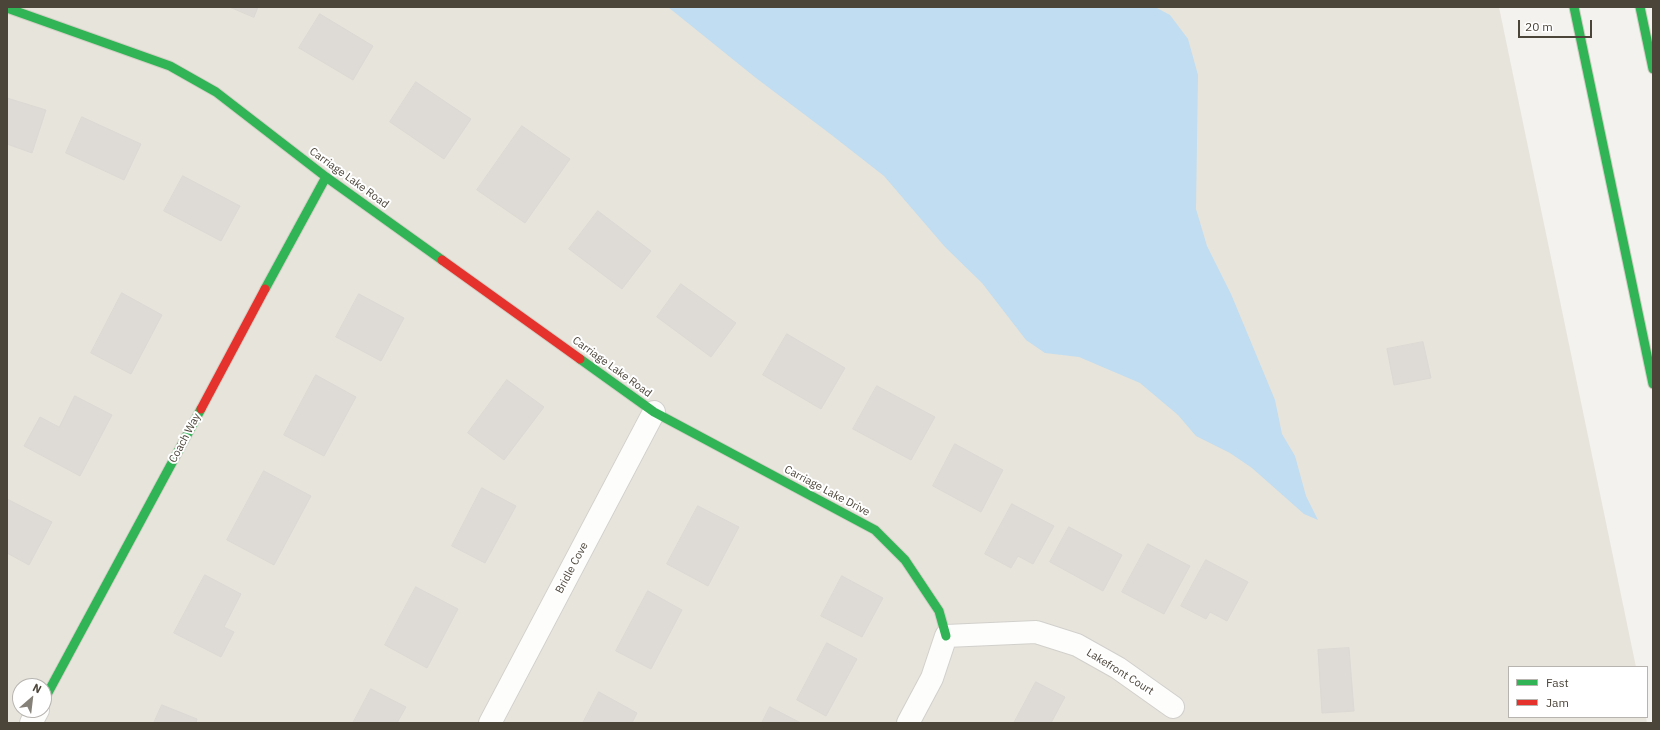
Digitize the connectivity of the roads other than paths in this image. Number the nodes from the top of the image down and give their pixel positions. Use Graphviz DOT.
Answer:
graph roads {
  1 [pos="1574,7"];
  2 [pos="1640,7"];
  3 [pos="7,8"];
  4 [pos="1653,69"];
  5 [pos="326,177"];
  6 [pos="1653,384"];
  7 [pos="654,412"];
  8 [pos="946,636"];
  9 [pos="52,685"];
  10 [pos="1173,707"];
  11 [pos="490,723"];
  12 [pos="908,723"];
  1 -- 6 [label="main road"];
  2 -- 4 [label="main road"];
  3 -- 5 [label="main road, Carriage Lake Road"];
  5 -- 7 [label="main road, Carriage Lake Road"];
  5 -- 9 [label="main road, Coach Way"];
  7 -- 8 [label="main road, Carriage Lake Drive"];
  7 -- 11 [label="street, Bridle Cove"];
  8 -- 10 [label="street, Lakefront Court"];
  8 -- 12 [label="street"];
}
